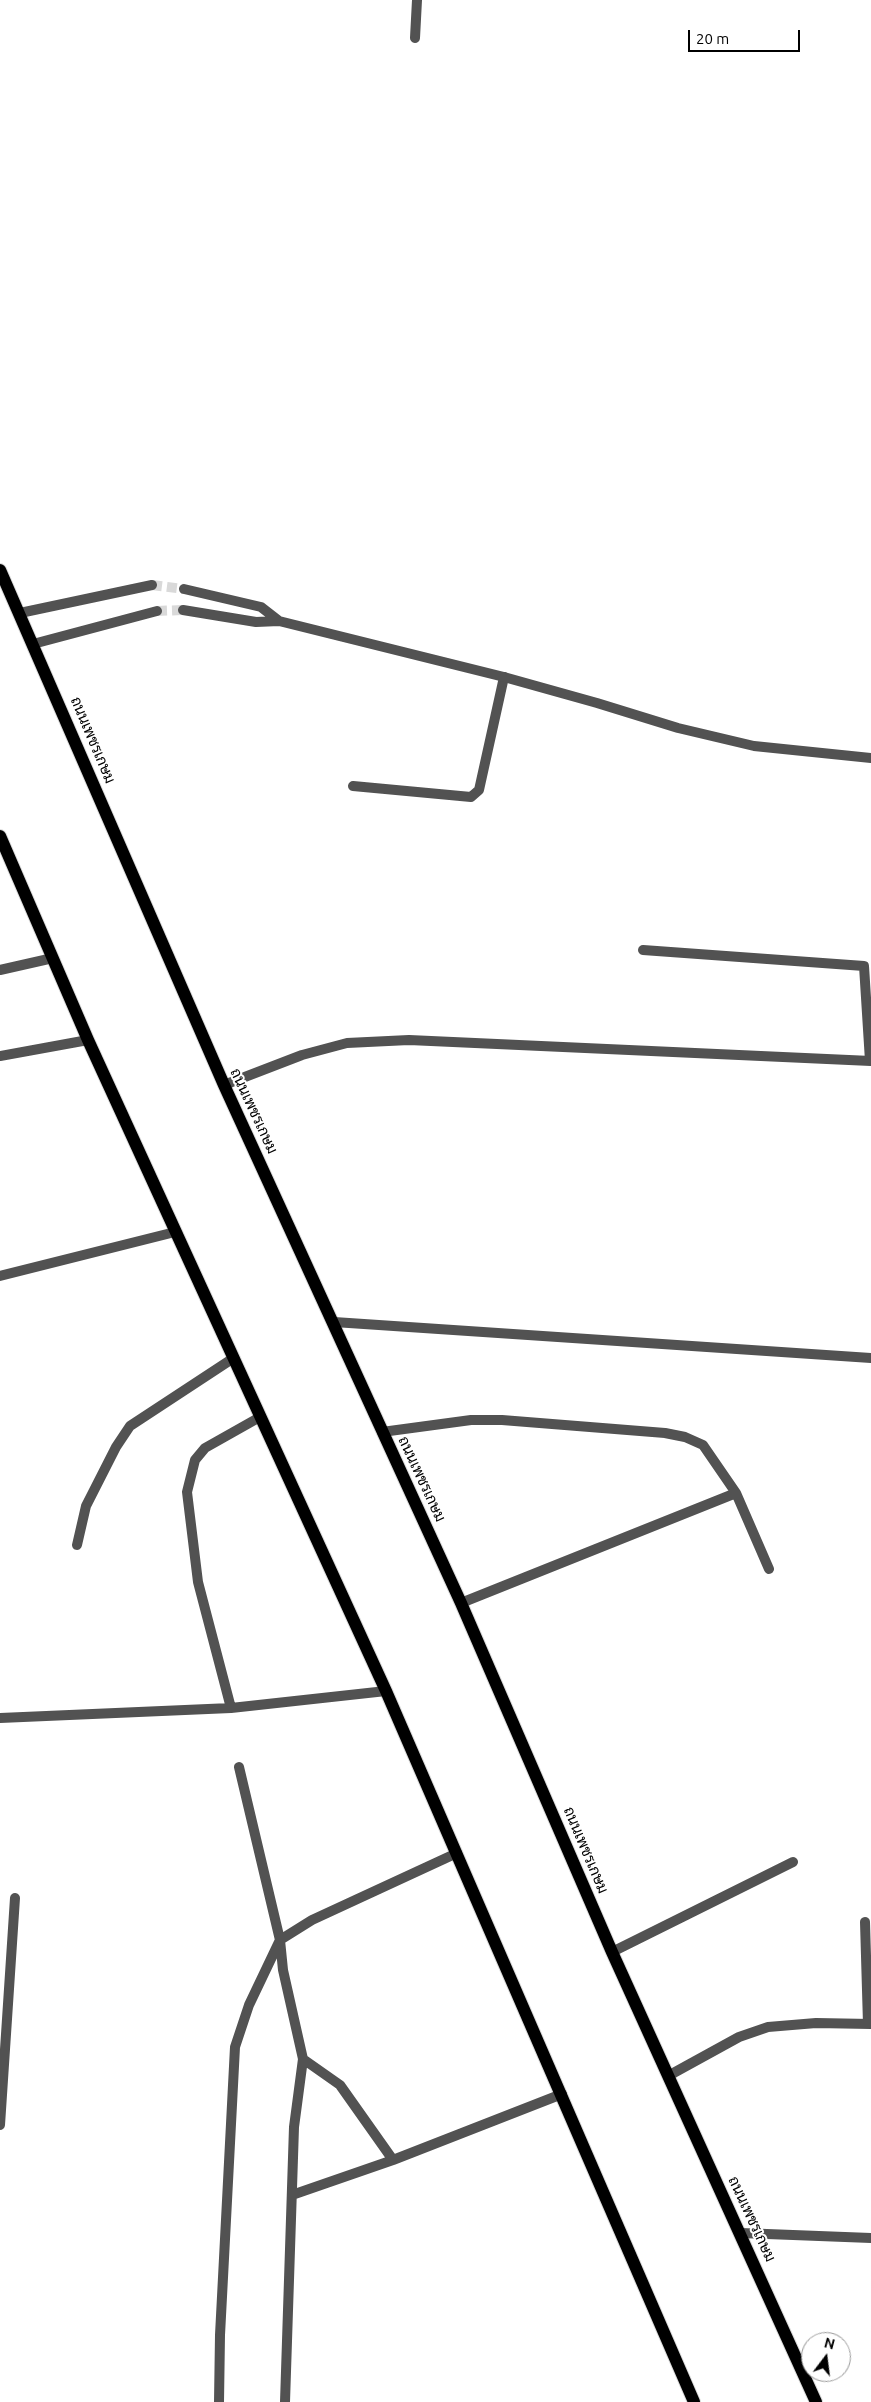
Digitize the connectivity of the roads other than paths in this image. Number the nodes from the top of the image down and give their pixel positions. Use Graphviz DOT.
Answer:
graph roads {
  1 [pos="417,0"];
  2 [pos="415,38"];
  3 [pos="0,570"];
  4 [pos="152,586"];
  5 [pos="184,589"];
  6 [pos="183,610"];
  7 [pos="156,611"];
  8 [pos="20,613"];
  9 [pos="279,621"];
  10 [pos="33,644"];
  11 [pos="504,677"];
  12 [pos="871,758"];
  13 [pos="353,786"];
  14 [pos="0,836"];
  15 [pos="643,950"];
  16 [pos="53,958"];
  17 [pos="867,966"];
  18 [pos="0,970"];
  19 [pos="88,1040"];
  20 [pos="0,1056"];
  21 [pos="870,1061"];
  22 [pos="224,1085"];
  23 [pos="175,1232"];
  24 [pos="0,1276"];
  25 [pos="334,1322"];
  26 [pos="871,1358"];
  27 [pos="232,1359"];
  28 [pos="260,1417"];
  29 [pos="382,1432"];
  30 [pos="736,1493"];
  31 [pos="76,1545"];
  32 [pos="769,1569"];
  33 [pos="461,1603"];
  34 [pos="386,1691"];
  35 [pos="231,1708"];
  36 [pos="0,1718"];
  37 [pos="239,1767"];
  38 [pos="457,1853"];
  39 [pos="792,1862"];
  40 [pos="15,1898"];
  41 [pos="865,1922"];
  42 [pos="280,1940"];
  43 [pos="612,1952"];
  44 [pos="869,2024"];
  45 [pos="302,2059"];
  46 [pos="668,2076"];
  47 [pos="562,2094"];
  48 [pos="0,2125"];
  49 [pos="393,2160"];
  50 [pos="292,2195"];
  51 [pos="741,2233"];
  52 [pos="871,2238"];
  53 [pos="219,2402"];
  54 [pos="285,2402"];
  55 [pos="694,2402"];
  56 [pos="816,2402"];
  1 -- 2 [label="street"];
  3 -- 8 [label="main road, ถนนเพชรเกษม"];
  4 -- 8 [label="street"];
  5 -- 9 [label="street"];
  6 -- 9 [label="street"];
  7 -- 10 [label="street"];
  8 -- 10 [label="main road, ถนนเพชรเกษม"];
  9 -- 11 [label="street"];
  10 -- 22 [label="main road, ถนนเพชรเกษม"];
  11 -- 12 [label="street"];
  11 -- 13 [label="street"];
  14 -- 16 [label="main road"];
  15 -- 17 [label="street"];
  16 -- 18 [label="street"];
  16 -- 19 [label="main road"];
  17 -- 21 [label="street"];
  19 -- 20 [label="street"];
  19 -- 23 [label="main road"];
  21 -- 22 [label="street"];
  22 -- 25 [label="main road, ถนนเพชรเกษม"];
  23 -- 24 [label="street"];
  23 -- 27 [label="main road"];
  25 -- 26 [label="street"];
  25 -- 29 [label="main road, ถนนเพชรเกษม"];
  27 -- 28 [label="main road"];
  27 -- 31 [label="street"];
  28 -- 34 [label="main road"];
  28 -- 35 [label="street"];
  29 -- 30 [label="street"];
  29 -- 33 [label="main road, ถนนเพชรเกษม"];
  30 -- 32 [label="street"];
  30 -- 33 [label="street"];
  33 -- 43 [label="main road, ถนนเพชรเกษม"];
  34 -- 35 [label="street"];
  34 -- 38 [label="main road"];
  35 -- 36 [label="street"];
  37 -- 42 [label="street"];
  38 -- 42 [label="street"];
  38 -- 47 [label="main road"];
  39 -- 43 [label="street"];
  40 -- 48 [label="street"];
  41 -- 44 [label="street"];
  42 -- 45 [label="street"];
  42 -- 53 [label="street"];
  43 -- 46 [label="main road, ถนนเพชรเกษม"];
  44 -- 46 [label="street"];
  45 -- 49 [label="street"];
  45 -- 50 [label="street"];
  46 -- 51 [label="main road, ถนนเพชรเกษม"];
  47 -- 49 [label="street"];
  47 -- 55 [label="main road"];
  49 -- 50 [label="street"];
  50 -- 54 [label="street"];
  51 -- 52 [label="street"];
  51 -- 56 [label="main road, ถนนเพชรเกษม"];
}
